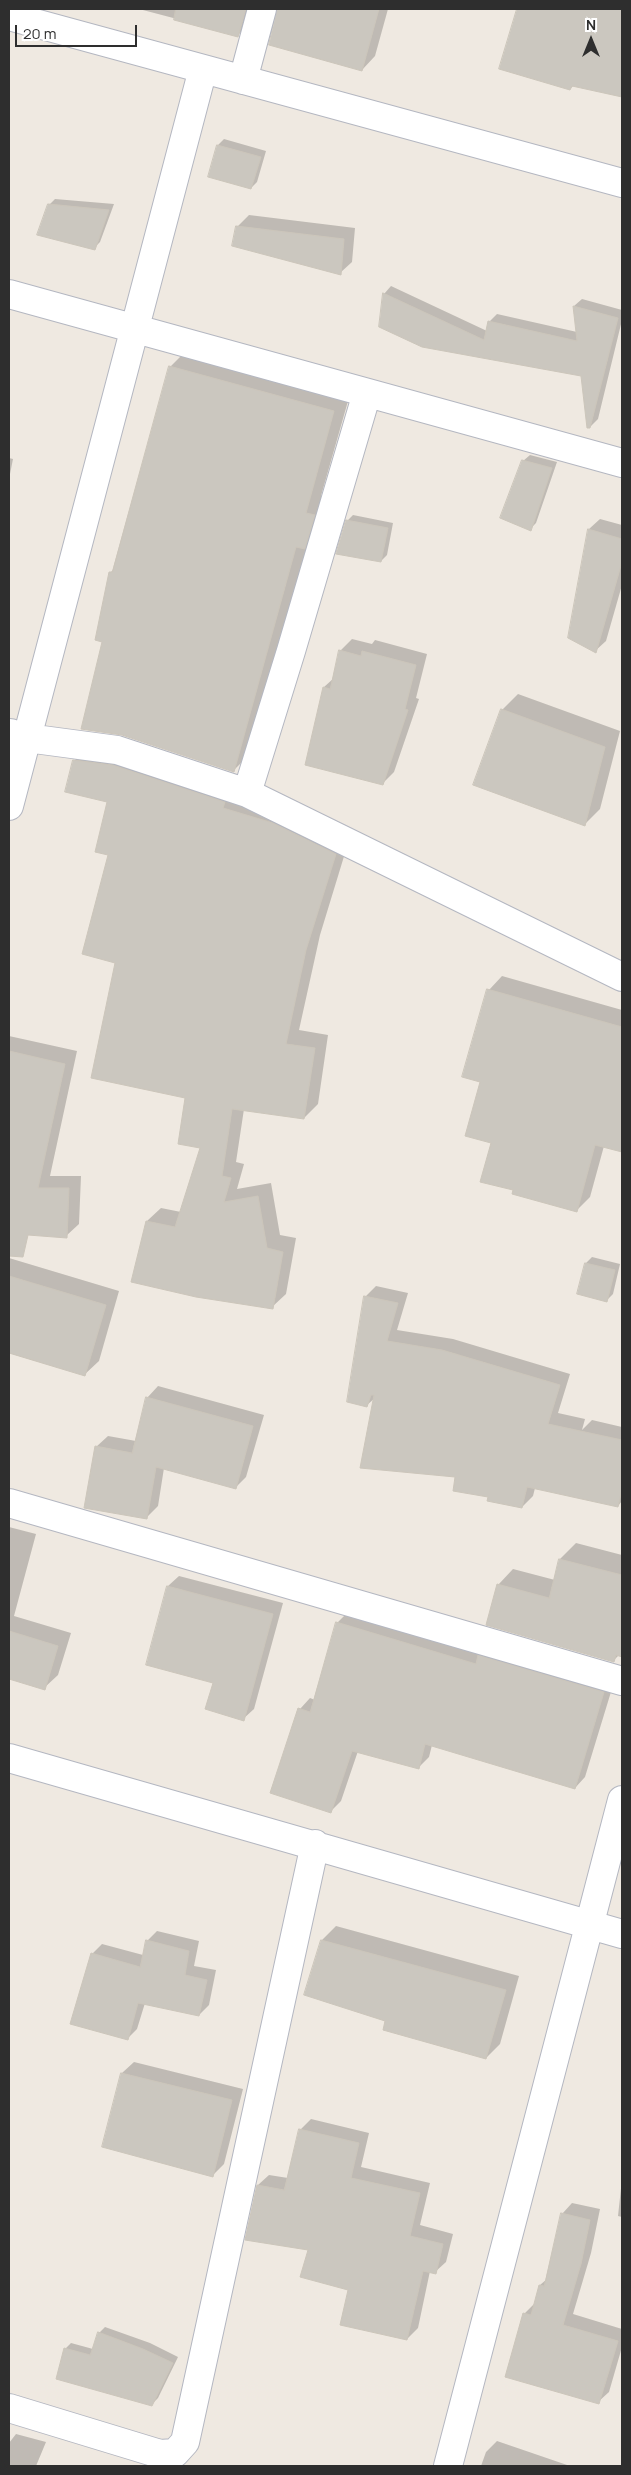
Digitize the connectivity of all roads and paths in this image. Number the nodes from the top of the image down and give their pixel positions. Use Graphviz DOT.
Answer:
graph roads {
  1 [pos="262,9"];
  2 [pos="17,14"];
  3 [pos="203,69"];
  4 [pos="243,80"];
  5 [pos="622,183"];
  6 [pos="9,294"];
  7 [pos="135,330"];
  8 [pos="367,393"];
  9 [pos="622,463"];
  10 [pos="18,736"];
  11 [pos="247,793"];
  12 [pos="9,806"];
  13 [pos="622,977"];
  14 [pos="9,1503"];
  15 [pos="622,1681"];
  16 [pos="9,1758"];
  17 [pos="622,1800"];
  18 [pos="315,1844"];
  19 [pos="590,1925"];
  20 [pos="622,1934"];
  21 [pos="9,2408"];
  22 [pos="448,2466"];
  1 -- 4 [label="street"];
  2 -- 3 [label="street"];
  3 -- 4 [label="street"];
  3 -- 7 [label="street"];
  4 -- 5 [label="street"];
  6 -- 7 [label="street"];
  7 -- 8 [label="street"];
  7 -- 10 [label="street"];
  8 -- 9 [label="street"];
  8 -- 11 [label="street"];
  10 -- 11 [label="street"];
  10 -- 12 [label="street"];
  11 -- 13 [label="street"];
  14 -- 15 [label="street"];
  16 -- 18 [label="street"];
  17 -- 19 [label="street"];
  18 -- 19 [label="street"];
  18 -- 21 [label="street"];
  19 -- 20 [label="street"];
  19 -- 22 [label="street"];
}
